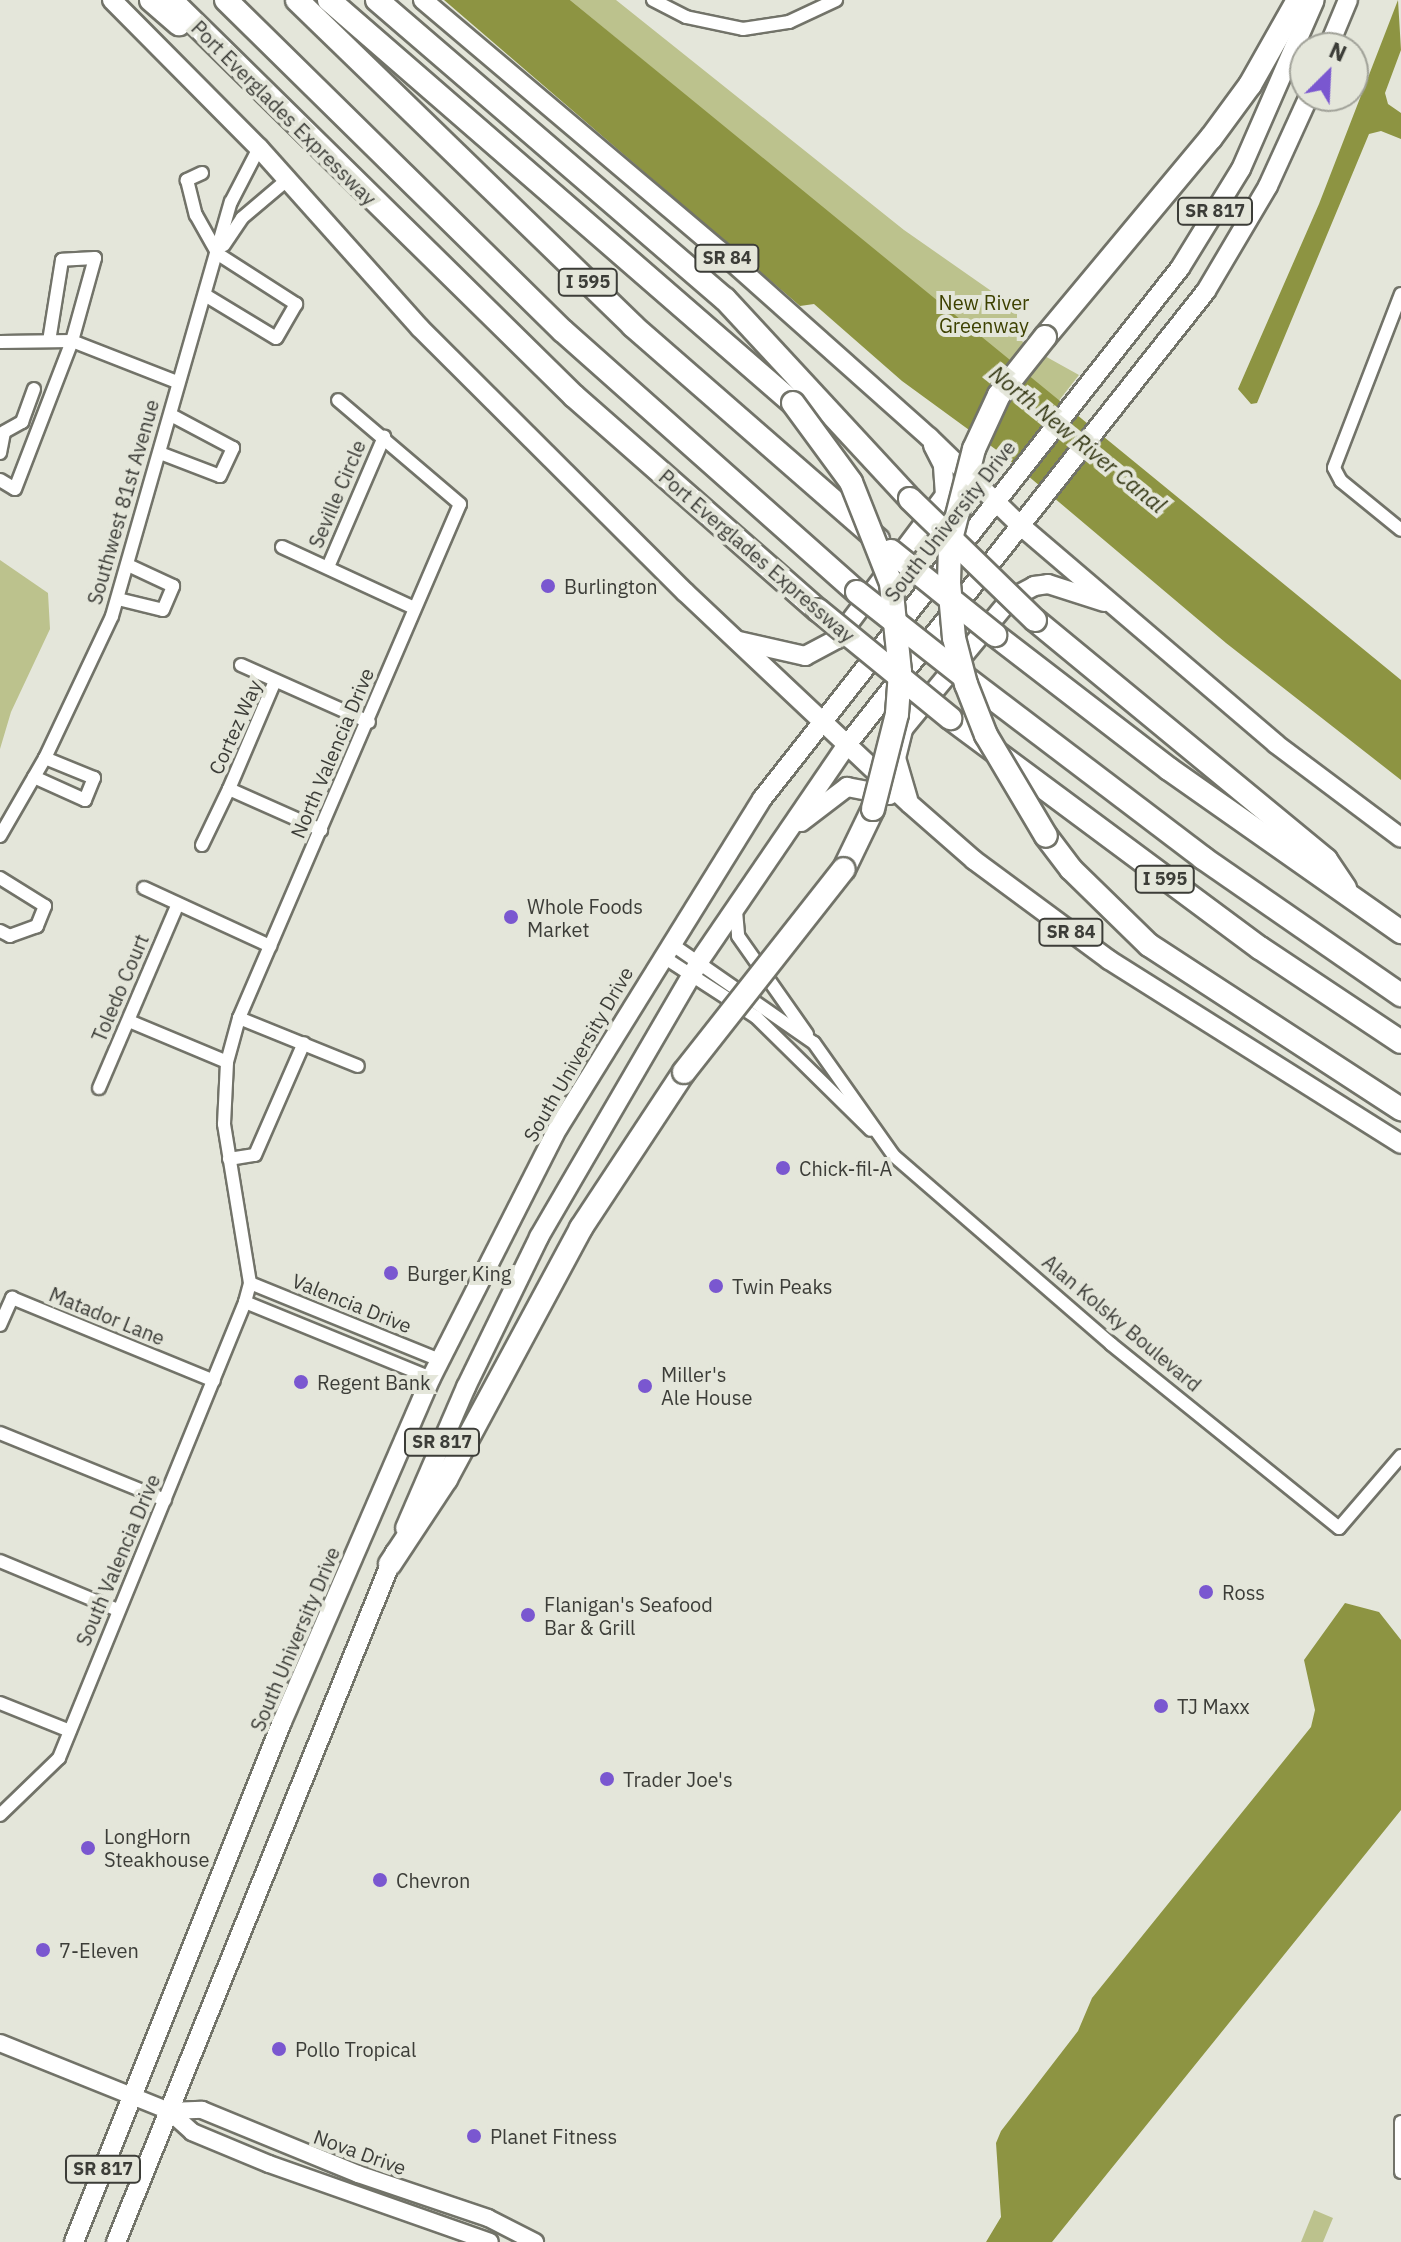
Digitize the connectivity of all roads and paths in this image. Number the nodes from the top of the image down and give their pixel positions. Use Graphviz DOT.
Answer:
graph roads {
  1 [pos="112,0"];
  2 [pos="151,0"];
  3 [pos="171,0"];
  4 [pos="226,0"];
  5 [pos="297,0"];
  6 [pos="329,0"];
  7 [pos="377,0"];
  8 [pos="423,0"];
  9 [pos="653,0"];
  10 [pos="836,0"];
  11 [pos="1298,0"];
  12 [pos="1315,0"];
  13 [pos="1348,0"];
  14 [pos="1335,32"];
  15 [pos="1302,112"];
  16 [pos="283,113"];
  17 [pos="259,148"];
  18 [pos="202,173"];
  19 [pos="287,180"];
  20 [pos="218,254"];
  21 [pos="1401,294"];
  22 [pos="205,295"];
  23 [pos="49,341"];
  24 [pos="72,341"];
  25 [pos="0,342"];
  26 [pos="177,382"];
  27 [pos="34,389"];
  28 [pos="338,400"];
  29 [pos="171,415"];
  30 [pos="384,437"];
  31 [pos="929,437"];
  32 [pos="0,453"];
  33 [pos="160,453"];
  34 [pos="0,480"];
  35 [pos="994,498"];
  36 [pos="460,504"];
  37 [pos="1021,526"];
  38 [pos="1401,530"];
  39 [pos="282,547"];
  40 [pos="128,565"];
  41 [pos="328,567"];
  42 [pos="118,599"];
  43 [pos="1114,606"];
  44 [pos="414,608"];
  45 [pos="736,640"];
  46 [pos="241,665"];
  47 [pos="275,681"];
  48 [pos="820,721"];
  49 [pos="369,722"];
  50 [pos="846,746"];
  51 [pos="45,758"];
  52 [pos="34,777"];
  53 [pos="229,789"];
  54 [pos="910,804"];
  55 [pos="321,830"];
  56 [pos="0,836"];
  57 [pos="1401,838"];
  58 [pos="202,845"];
  59 [pos="773,847"];
  60 [pos="0,878"];
  61 [pos="144,888"];
  62 [pos="1353,899"];
  63 [pos="178,904"];
  64 [pos="736,904"];
  65 [pos="0,931"];
  66 [pos="1401,932"];
  67 [pos="270,946"];
  68 [pos="666,949"];
  69 [pos="696,968"];
  70 [pos="1401,995"];
  71 [pos="239,1018"];
  72 [pos="129,1021"];
  73 [pos="1396,1039"];
  74 [pos="304,1043"];
  75 [pos="814,1043"];
  76 [pos="227,1062"];
  77 [pos="358,1066"];
  78 [pos="99,1088"];
  79 [pos="1401,1109"];
  80 [pos="884,1143"];
  81 [pos="1401,1144"];
  82 [pos="229,1159"];
  83 [pos="250,1283"];
  84 [pos="245,1302"];
  85 [pos="0,1325"];
  86 [pos="440,1360"];
  87 [pos="431,1378"];
  88 [pos="214,1381"];
  89 [pos="0,1433"];
  90 [pos="1401,1456"];
  91 [pos="165,1500"];
  92 [pos="0,1561"];
  93 [pos="390,1564"];
  94 [pos="118,1610"];
  95 [pos="0,1703"];
  96 [pos="70,1731"];
  97 [pos="0,1815"];
  98 [pos="0,2043"];
  99 [pos="132,2096"];
  100 [pos="169,2111"];
  101 [pos="1401,2122"];
  102 [pos="1401,2172"];
  103 [pos="74,2242"];
  104 [pos="116,2242"];
  105 [pos="490,2242"];
  106 [pos="535,2242"];
  1 -- 17 [label="main road, SR 84"];
  2 -- 16 [label="highway"];
  3 -- 16 [label="highway, Port Everglades Expressway / I 595"];
  4 -- 70 [label="highway, bridge"];
  5 -- 62 [label="highway, I 595, bridge"];
  6 -- 93 [label="highway, bridge"];
  7 -- 62 [label="highway, bridge"];
  8 -- 31 [label="main road, SR 84"];
  9 -- 10 [label="street"];
  11 -- 79 [label="highway, bridge"];
  12 -- 35 [label="main road, South University Drive / SR 817"];
  13 -- 14 [label="main road"];
  15 -- 37 [label="main road, SR 817"];
  16 -- 73 [label="highway, Port Everglades Expressway / I 595, bridge"];
  17 -- 19 [label="main road, SR 84"];
  17 -- 20 [label="street, Southwest 81st Avenue"];
  18 -- 20 [label="street"];
  19 -- 20 [label="street, Southwest 81st Avenue"];
  19 -- 45 [label="main road, SR 84"];
  20 -- 22 [label="street, Southwest 81st Avenue"];
  20 -- 22 [label="street"];
  21 -- 38 [label="street"];
  22 -- 26 [label="street, Southwest 81st Avenue"];
  23 -- 24 [label="street"];
  23 -- 24 [label="street"];
  23 -- 25 [label="street"];
  24 -- 26 [label="street"];
  24 -- 34 [label="street"];
  26 -- 29 [label="street, Southwest 81st Avenue"];
  27 -- 32 [label="street"];
  28 -- 30 [label="street, Seville Circle"];
  29 -- 33 [label="street, Southwest 81st Avenue"];
  29 -- 33 [label="street"];
  30 -- 36 [label="street, Seville Circle"];
  30 -- 41 [label="street, Seville Circle"];
  31 -- 35 [label="main road, SR 84"];
  31 -- 45 [label="main road"];
  33 -- 40 [label="street, Southwest 81st Avenue"];
  35 -- 37 [label="main road, SR 84"];
  35 -- 48 [label="main road, South University Drive / SR 817"];
  36 -- 44 [label="street, North Valencia Drive"];
  37 -- 43 [label="main road, SR 84"];
  37 -- 50 [label="main road, SR 817"];
  39 -- 41 [label="street, Seville Circle"];
  40 -- 42 [label="street, Southwest 81st Avenue"];
  40 -- 42 [label="street"];
  41 -- 44 [label="street, Seville Circle"];
  42 -- 51 [label="street, Southwest 81st Avenue"];
  43 -- 54 [label="main road"];
  43 -- 57 [label="main road, SR 84"];
  44 -- 49 [label="street, North Valencia Drive"];
  45 -- 48 [label="main road, SR 84"];
  46 -- 47 [label="street"];
  47 -- 49 [label="street, Cortez Way"];
  47 -- 53 [label="street, Cortez Way"];
  48 -- 50 [label="main road, SR 84"];
  48 -- 68 [label="main road, South University Drive / SR 817"];
  49 -- 55 [label="street, North Valencia Drive"];
  50 -- 54 [label="main road, SR 84"];
  50 -- 59 [label="main road, SR 817"];
  51 -- 52 [label="street, Southwest 81st Avenue"];
  51 -- 52 [label="street"];
  52 -- 56 [label="street, Southwest 81st Avenue"];
  53 -- 55 [label="street, Cortez Way"];
  53 -- 58 [label="street"];
  54 -- 59 [label="main road"];
  54 -- 81 [label="main road, SR 84"];
  55 -- 67 [label="street, North Valencia Drive"];
  59 -- 64 [label="main road, SR 817"];
  60 -- 65 [label="street"];
  61 -- 63 [label="street"];
  62 -- 66 [label="highway, I 595"];
  63 -- 67 [label="street"];
  63 -- 72 [label="street, Toledo Court"];
  64 -- 69 [label="main road, SR 817"];
  64 -- 75 [label="street"];
  67 -- 71 [label="street, North Valencia Drive"];
  68 -- 69 [label="street, Alan Kolsky Boulevard"];
  68 -- 86 [label="main road, South University Drive / SR 817"];
  69 -- 75 [label="street, Alan Kolsky Boulevard"];
  69 -- 80 [label="street, Alan Kolsky Boulevard"];
  69 -- 93 [label="main road, SR 817"];
  71 -- 74 [label="street"];
  71 -- 76 [label="street, North Valencia Drive"];
  72 -- 76 [label="street"];
  72 -- 78 [label="street, Toledo Court"];
  74 -- 77 [label="street"];
  74 -- 82 [label="street"];
  75 -- 80 [label="street, Alan Kolsky Boulevard"];
  76 -- 82 [label="street, North Valencia Drive"];
  80 -- 90 [label="street, Alan Kolsky Boulevard"];
  82 -- 83 [label="street, North Valencia Drive"];
  83 -- 84 [label="street, North Valencia Drive"];
  83 -- 86 [label="street, Valencia Drive"];
  84 -- 87 [label="street, Valencia Drive"];
  84 -- 88 [label="street, South Valencia Drive"];
  85 -- 88 [label="street, Matador Lane"];
  86 -- 87 [label="main road, South University Drive / SR 817"];
  87 -- 99 [label="main road, South University Drive / SR 817"];
  88 -- 91 [label="street, South Valencia Drive"];
  89 -- 91 [label="street"];
  91 -- 94 [label="street, South Valencia Drive"];
  92 -- 94 [label="street"];
  93 -- 100 [label="main road, SR 817"];
  94 -- 96 [label="street, South Valencia Drive"];
  95 -- 96 [label="street"];
  96 -- 97 [label="street, South Valencia Drive"];
  98 -- 99 [label="street, Nova Drive"];
  99 -- 100 [label="street, Nova Drive"];
  99 -- 103 [label="main road, South University Drive / SR 817"];
  100 -- 104 [label="main road, SR 817"];
  100 -- 105 [label="street, Nova Drive"];
  100 -- 106 [label="street, Nova Drive"];
  101 -- 102 [label="street"];
}
